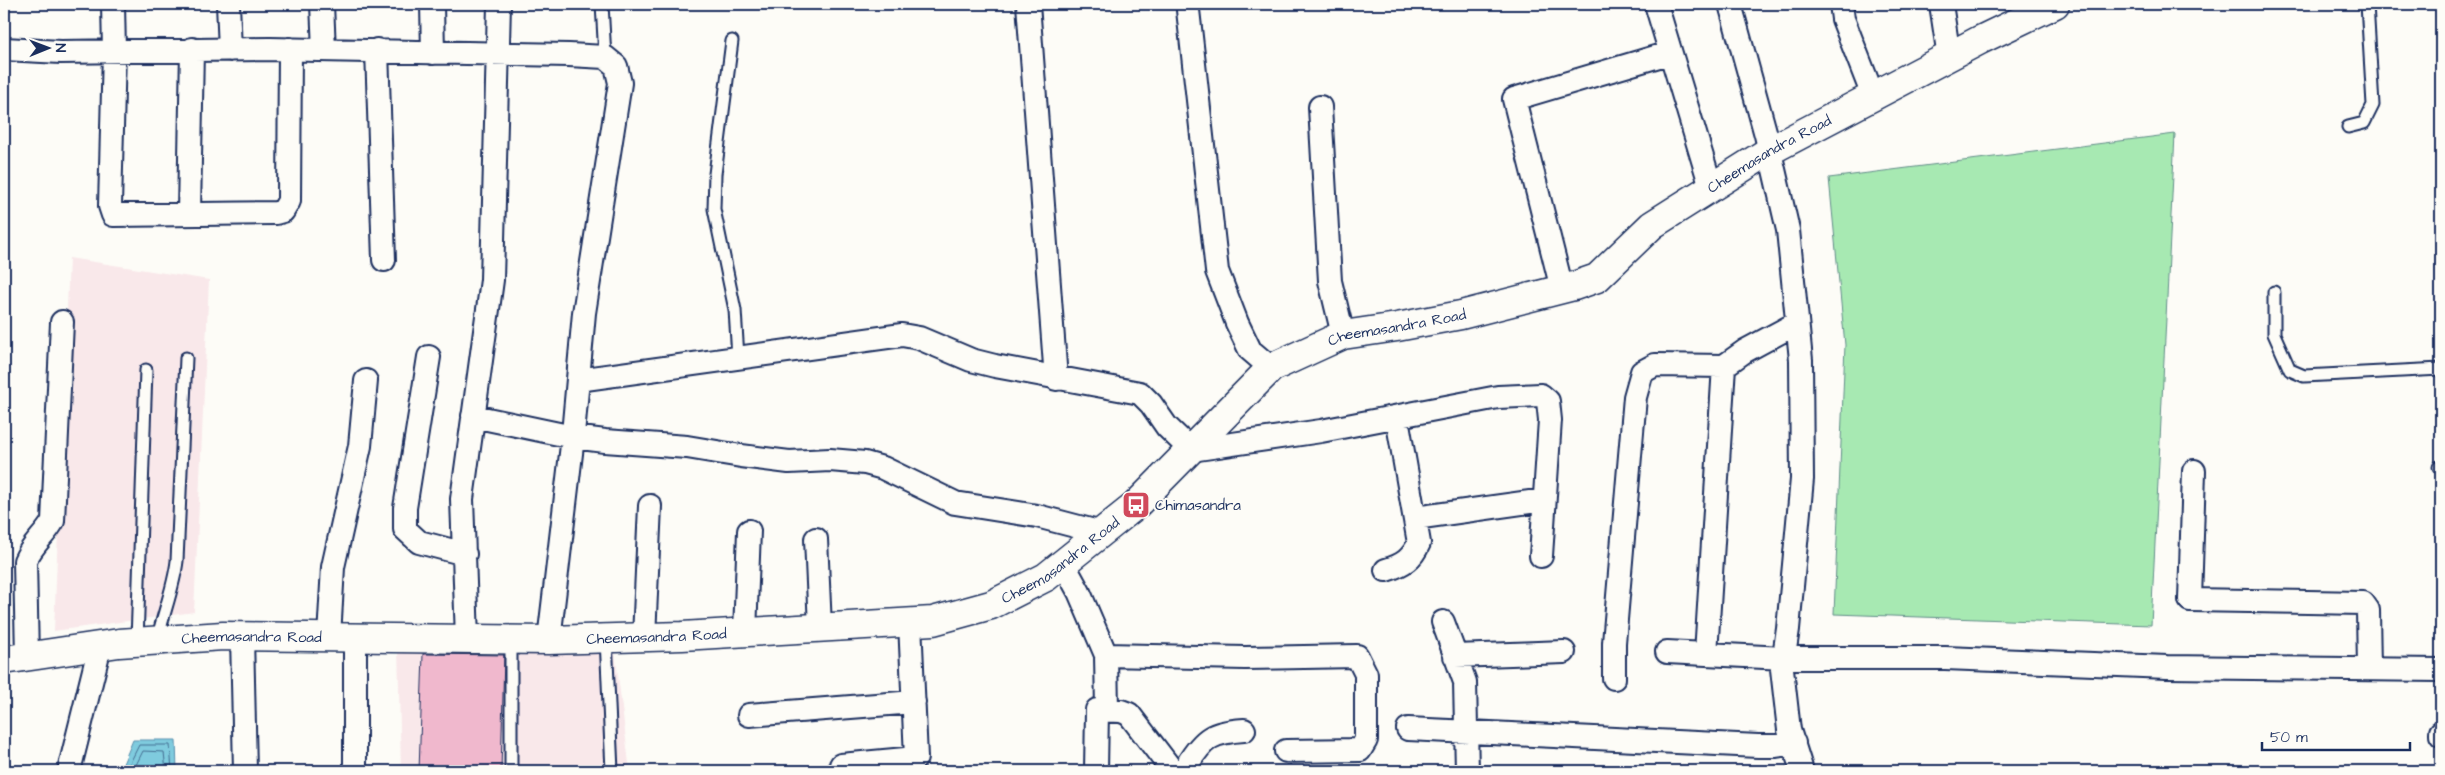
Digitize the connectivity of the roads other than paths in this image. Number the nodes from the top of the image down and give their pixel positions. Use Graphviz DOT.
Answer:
graph roads {
  1 [pos="113,4"];
  2 [pos="228,4"];
  3 [pos="322,4"];
  4 [pos="432,4"];
  5 [pos="500,4"];
  6 [pos="602,4"];
  7 [pos="1028,4"];
  8 [pos="1656,4"];
  9 [pos="1730,4"];
  10 [pos="1841,4"];
  11 [pos="1941,4"];
  12 [pos="2367,4"];
  13 [pos="2046,5"];
  14 [pos="1185,6"];
  15 [pos="732,41"];
  16 [pos="4,49"];
  17 [pos="192,49"];
  18 [pos="290,49"];
  19 [pos="230,50"];
  20 [pos="324,50"];
  21 [pos="377,50"];
  22 [pos="114,51"];
  23 [pos="433,53"];
  24 [pos="1669,53"];
  25 [pos="499,54"];
  26 [pos="1949,56"];
  27 [pos="605,57"];
  28 [pos="1873,96"];
  29 [pos="1320,107"];
  30 [pos="2348,127"];
  31 [pos="1769,151"];
  32 [pos="1711,187"];
  33 [pos="189,213"];
  34 [pos="384,260"];
  35 [pos="1562,289"];
  36 [pos="2274,292"];
  37 [pos="62,322"];
  38 [pos="1797,322"];
  39 [pos="1343,335"];
  40 [pos="429,357"];
  41 [pos="738,357"];
  42 [pos="186,358"];
  43 [pos="1724,366"];
  44 [pos="1271,368"];
  45 [pos="2441,369"];
  46 [pos="146,370"];
  47 [pos="1056,379"];
  48 [pos="578,380"];
  49 [pos="366,381"];
  50 [pos="473,416"];
  51 [pos="1397,418"];
  52 [pos="572,437"];
  53 [pos="1191,450"];
  54 [pos="2194,471"];
  55 [pos="1544,500"];
  56 [pos="650,506"];
  57 [pos="1415,518"];
  58 [pos="749,531"];
  59 [pos="1102,532"];
  60 [pos="816,539"];
  61 [pos="466,554"];
  62 [pos="1541,556"];
  63 [pos="1063,563"];
  64 [pos="1386,570"];
  65 [pos="910,622"];
  66 [pos="1443,622"];
  67 [pos="820,627"];
  68 [pos="745,632"];
  69 [pos="242,636"];
  70 [pos="342,637"];
  71 [pos="644,637"];
  72 [pos="606,638"];
  73 [pos="467,639"];
  74 [pos="511,640"];
  75 [pos="549,640"];
  76 [pos="147,641"];
  77 [pos="100,646"];
  78 [pos="1564,652"];
  79 [pos="1666,652"];
  80 [pos="1706,654"];
  81 [pos="1106,655"];
  82 [pos="1455,656"];
  83 [pos="1784,658"];
  84 [pos="15,659"];
  85 [pos="2369,669"];
  86 [pos="2441,670"];
  87 [pos="1614,678"];
  88 [pos="914,702"];
  89 [pos="1107,710"];
  90 [pos="749,715"];
  91 [pos="1408,729"];
  92 [pos="1244,730"];
  93 [pos="1466,730"];
  94 [pos="1794,743"];
  95 [pos="1286,751"];
  96 [pos="841,766"];
  97 [pos="1180,768"];
  98 [pos="68,771"];
  99 [pos="245,771"];
  100 [pos="355,771"];
  101 [pos="511,771"];
  102 [pos="612,771"];
  103 [pos="1096,771"];
  104 [pos="1467,771"];
  105 [pos="1802,771"];
  1 -- 22 [label="street"];
  2 -- 19 [label="street"];
  3 -- 20 [label="street"];
  4 -- 23 [label="street"];
  5 -- 25 [label="street"];
  6 -- 27 [label="lane"];
  7 -- 47 [label="street"];
  8 -- 24 [label="street"];
  9 -- 31 [label="street"];
  10 -- 28 [label="street"];
  11 -- 26 [label="street"];
  12 -- 30 [label="lane"];
  13 -- 26 [label="street, Cheemasandra Road"];
  14 -- 44 [label="street"];
  15 -- 41 [label="lane"];
  16 -- 22 [label="street"];
  17 -- 19 [label="street"];
  17 -- 22 [label="street"];
  17 -- 33 [label="street"];
  18 -- 19 [label="street"];
  18 -- 20 [label="street"];
  18 -- 33 [label="street"];
  20 -- 21 [label="street"];
  21 -- 23 [label="street"];
  21 -- 34 [label="street"];
  22 -- 33 [label="street"];
  23 -- 25 [label="street"];
  24 -- 32 [label="street"];
  24 -- 35 [label="street"];
  25 -- 27 [label="street"];
  25 -- 50 [label="street"];
  26 -- 28 [label="street, Cheemasandra Road"];
  27 -- 48 [label="street"];
  28 -- 31 [label="street, Cheemasandra Road"];
  29 -- 39 [label="street"];
  31 -- 32 [label="street, Cheemasandra Road"];
  31 -- 38 [label="street"];
  32 -- 35 [label="street, Cheemasandra Road"];
  35 -- 39 [label="street, Cheemasandra Road"];
  36 -- 45 [label="lane"];
  37 -- 84 [label="street"];
  38 -- 43 [label="street"];
  38 -- 83 [label="street"];
  39 -- 44 [label="street, Cheemasandra Road"];
  40 -- 61 [label="street"];
  41 -- 47 [label="street"];
  41 -- 48 [label="street"];
  42 -- 76 [label="lane"];
  43 -- 80 [label="street"];
  43 -- 87 [label="street"];
  44 -- 53 [label="street, Cheemasandra Road"];
  46 -- 76 [label="lane"];
  47 -- 53 [label="street"];
  48 -- 52 [label="street"];
  49 -- 70 [label="street"];
  50 -- 52 [label="street"];
  50 -- 61 [label="street"];
  51 -- 53 [label="street"];
  51 -- 55 [label="street"];
  51 -- 57 [label="street"];
  52 -- 59 [label="street"];
  52 -- 75 [label="street"];
  53 -- 59 [label="street, Cheemasandra Road"];
  54 -- 85 [label="street"];
  55 -- 57 [label="street"];
  55 -- 62 [label="street"];
  56 -- 71 [label="street"];
  57 -- 64 [label="street"];
  58 -- 68 [label="street"];
  59 -- 63 [label="street, Cheemasandra Road"];
  60 -- 67 [label="street"];
  61 -- 73 [label="street"];
  63 -- 65 [label="street, Cheemasandra Road"];
  63 -- 81 [label="street"];
  65 -- 67 [label="street, Cheemasandra Road"];
  65 -- 88 [label="street"];
  66 -- 82 [label="street"];
  67 -- 68 [label="street, Cheemasandra Road"];
  68 -- 71 [label="street, Cheemasandra Road"];
  69 -- 70 [label="street, Cheemasandra Road"];
  69 -- 76 [label="street, Cheemasandra Road"];
  69 -- 99 [label="street"];
  70 -- 73 [label="street, Cheemasandra Road"];
  70 -- 100 [label="street"];
  71 -- 72 [label="street, Cheemasandra Road"];
  72 -- 75 [label="street, Cheemasandra Road"];
  72 -- 102 [label="lane"];
  73 -- 74 [label="street, Cheemasandra Road"];
  74 -- 75 [label="street, Cheemasandra Road"];
  74 -- 101 [label="lane"];
  76 -- 77 [label="street, Cheemasandra Road"];
  77 -- 84 [label="street, Cheemasandra Road"];
  77 -- 98 [label="street"];
  78 -- 82 [label="street"];
  79 -- 80 [label="street"];
  80 -- 83 [label="street"];
  81 -- 89 [label="street"];
  81 -- 95 [label="street"];
  82 -- 93 [label="street"];
  83 -- 85 [label="street"];
  83 -- 94 [label="street"];
  85 -- 86 [label="street"];
  88 -- 90 [label="street"];
  88 -- 96 [label="street"];
  89 -- 97 [label="street"];
  89 -- 103 [label="street"];
  91 -- 93 [label="street"];
  92 -- 97 [label="street"];
  93 -- 94 [label="street"];
  93 -- 104 [label="street"];
  94 -- 105 [label="street"];
}
